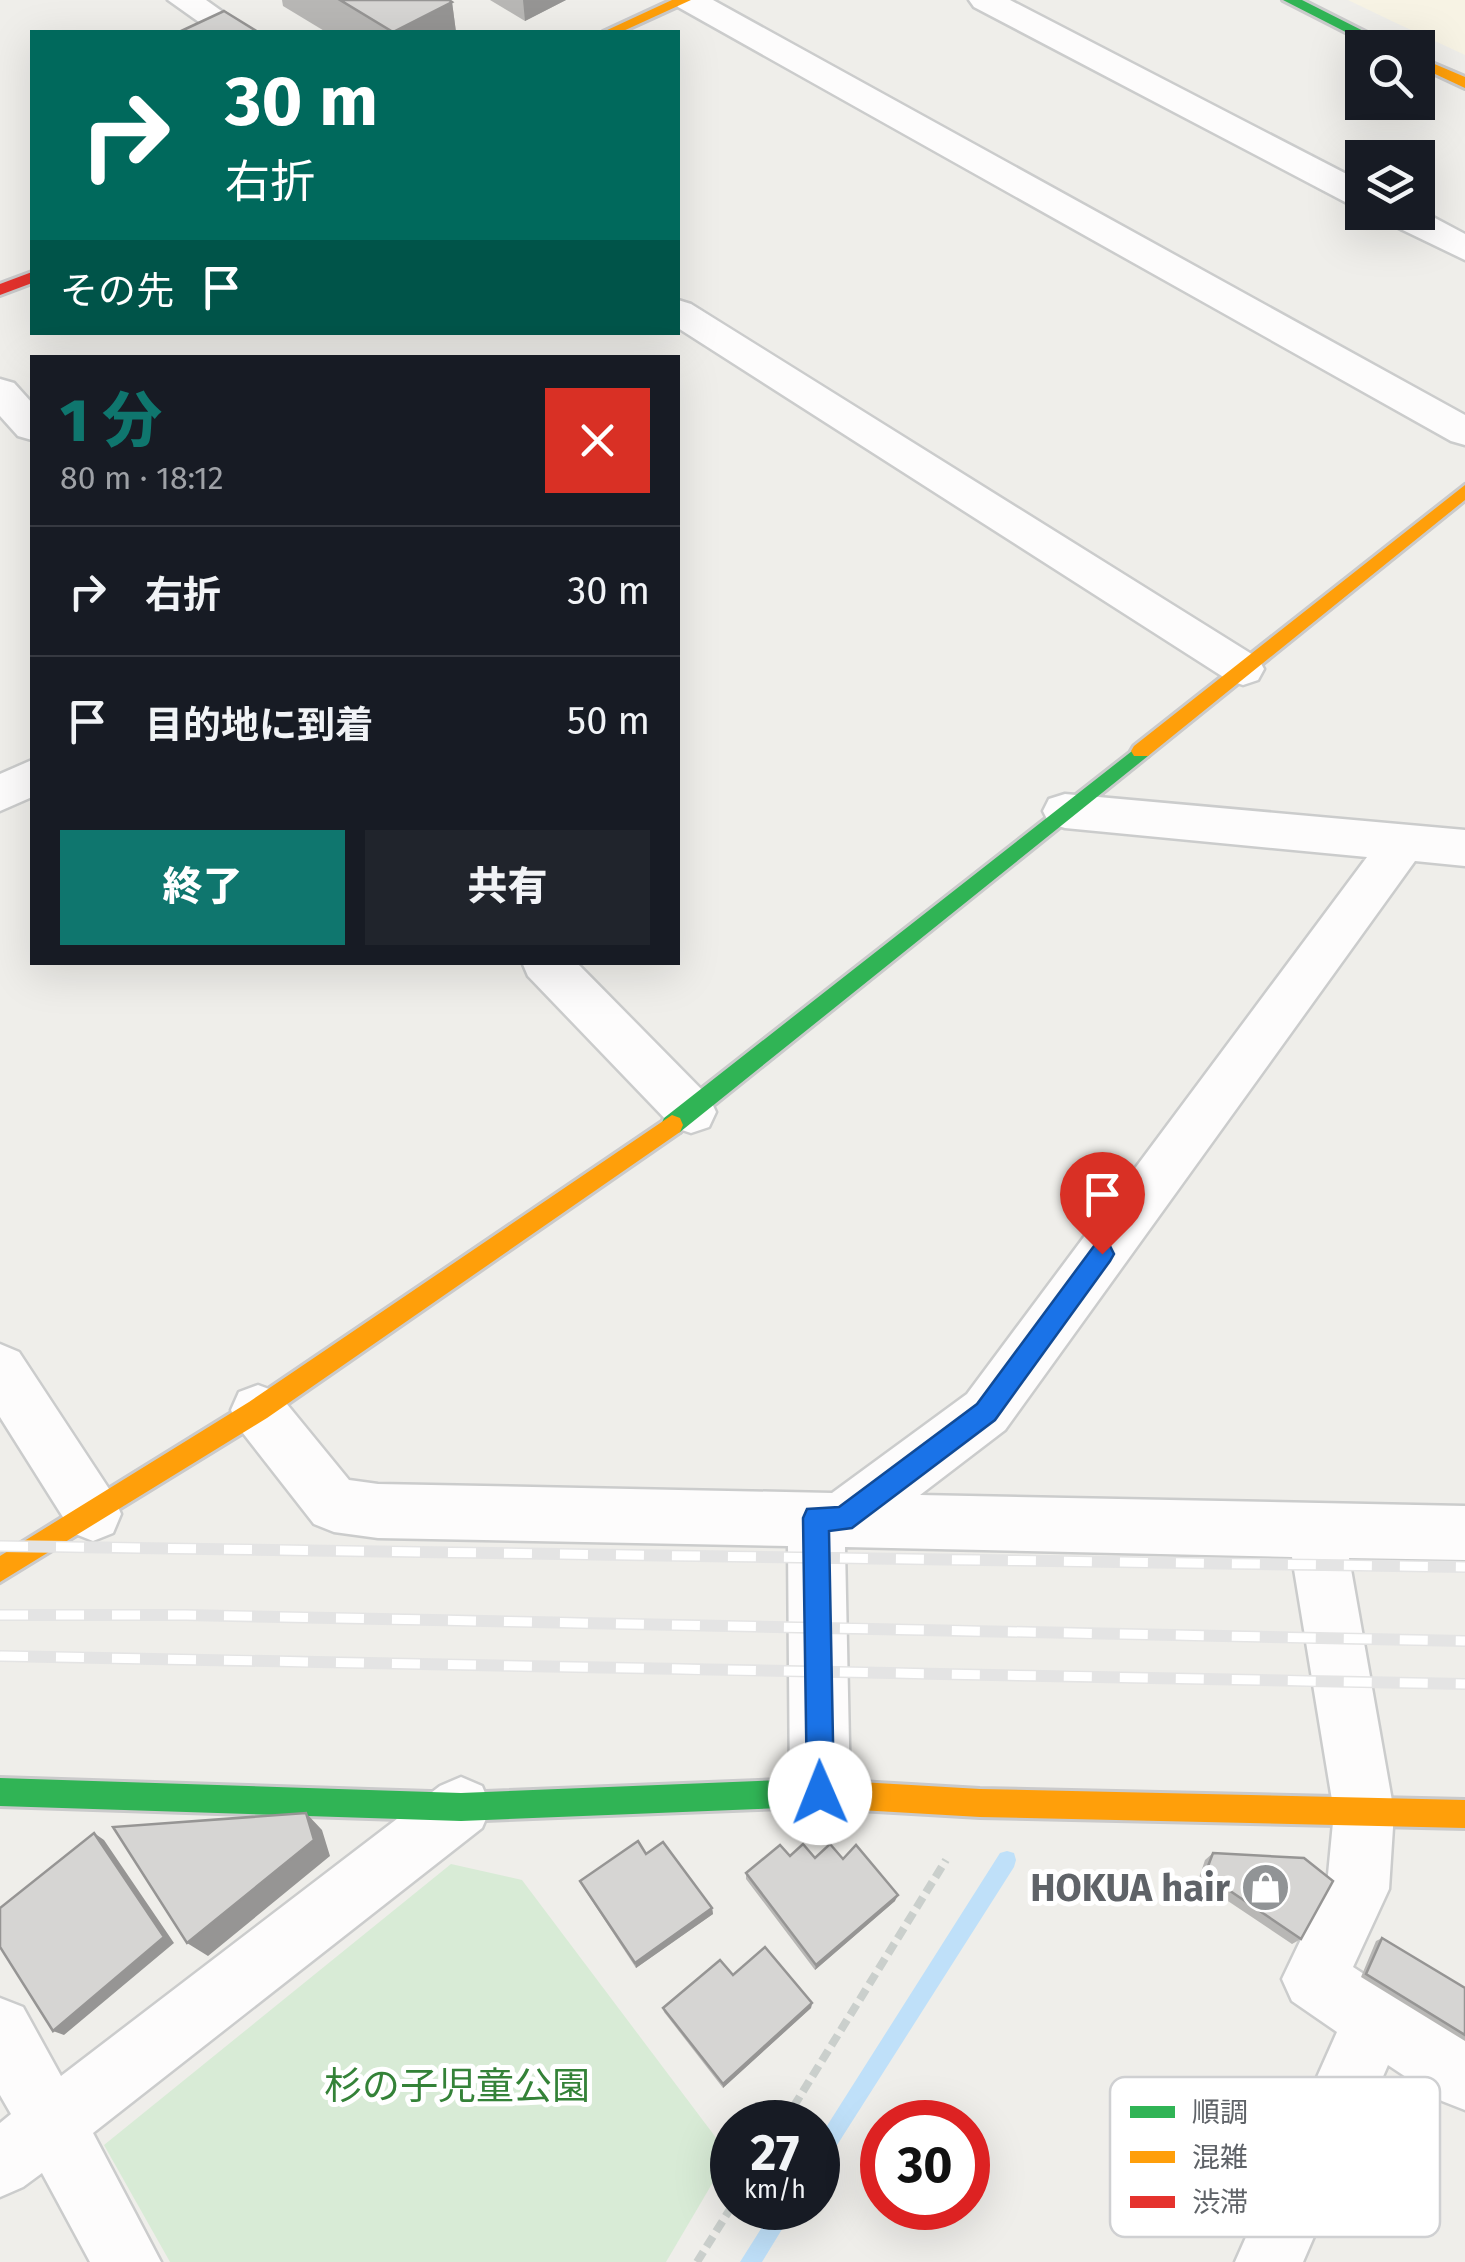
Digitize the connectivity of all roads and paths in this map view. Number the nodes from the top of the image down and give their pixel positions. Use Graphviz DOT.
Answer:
graph roads {
  1 [pos="184,0"];
  2 [pos="687,0"];
  3 [pos="986,0"];
  4 [pos="1290,0"];
  5 [pos="233,30"];
  6 [pos="615,30"];
  7 [pos="1352,30"];
  8 [pos="1435,69"];
  9 [pos="1465,84"];
  10 [pos="1345,187"];
  11 [pos="1429,230"];
  12 [pos="1465,249"];
  13 [pos="30,278"];
  14 [pos="0,290"];
  15 [pos="680,313"];
  16 [pos="0,392"];
  17 [pos="30,425"];
  18 [pos="1465,432"];
  19 [pos="1465,490"];
  20 [pos="1243,669"];
  21 [pos="30,778"];
  22 [pos="0,794"];
  23 [pos="1064,811"];
  24 [pos="1403,842"];
  25 [pos="1465,848"];
  26 [pos="547,965"];
  27 [pos="691,1112"];
  28 [pos="0,1368"];
  29 [pos="258,1410"];
  30 [pos="93,1514"];
  31 [pos="830,1519"];
  32 [pos="1316,1530"];
  33 [pos="1465,1532"];
  34 [pos="0,1570"];
  35 [pos="0,1792"];
  36 [pos="820,1793"];
  37 [pos="980,1803"];
  38 [pos="461,1807"];
  39 [pos="1364,1812"];
  40 [pos="1465,1814"];
  41 [pos="1375,2020"];
  42 [pos="0,2030"];
  43 [pos="1350,2077"];
  44 [pos="1465,2078"];
  45 [pos="798,2100"];
  46 [pos="51,2124"];
  47 [pos="0,2164"];
  48 [pos="717,2230"];
  49 [pos="1280,2237"];
  50 [pos="126,2262"];
  51 [pos="697,2262"];
  52 [pos="1269,2262"];
  1 -- 5 [label="street"];
  2 -- 6 [label="street"];
  2 -- 18 [label="street"];
  3 -- 10 [label="street"];
  4 -- 7 [label="street"];
  8 -- 9 [label="street"];
  11 -- 12 [label="street"];
  13 -- 14 [label="street"];
  15 -- 20 [label="street"];
  16 -- 17 [label="street"];
  19 -- 20 [label="street"];
  20 -- 23 [label="street"];
  21 -- 22 [label="street"];
  23 -- 24 [label="street"];
  23 -- 27 [label="street"];
  24 -- 25 [label="street"];
  24 -- 31 [label="street"];
  26 -- 27 [label="street"];
  27 -- 29 [label="street"];
  28 -- 30 [label="street"];
  29 -- 30 [label="street"];
  29 -- 31 [label="street"];
  30 -- 34 [label="street"];
  31 -- 32 [label="street"];
  31 -- 36 [label="street"];
  32 -- 33 [label="street"];
  32 -- 39 [label="street"];
  35 -- 38 [label="street"];
  36 -- 37 [label="street"];
  36 -- 38 [label="street"];
  37 -- 39 [label="street"];
  37 -- 45 [label="path"];
  38 -- 46 [label="street"];
  39 -- 40 [label="street"];
  39 -- 41 [label="street"];
  41 -- 43 [label="street"];
  41 -- 44 [label="street"];
  42 -- 46 [label="street"];
  46 -- 47 [label="street"];
  46 -- 50 [label="street"];
  48 -- 51 [label="path"];
  49 -- 52 [label="street"];
}
